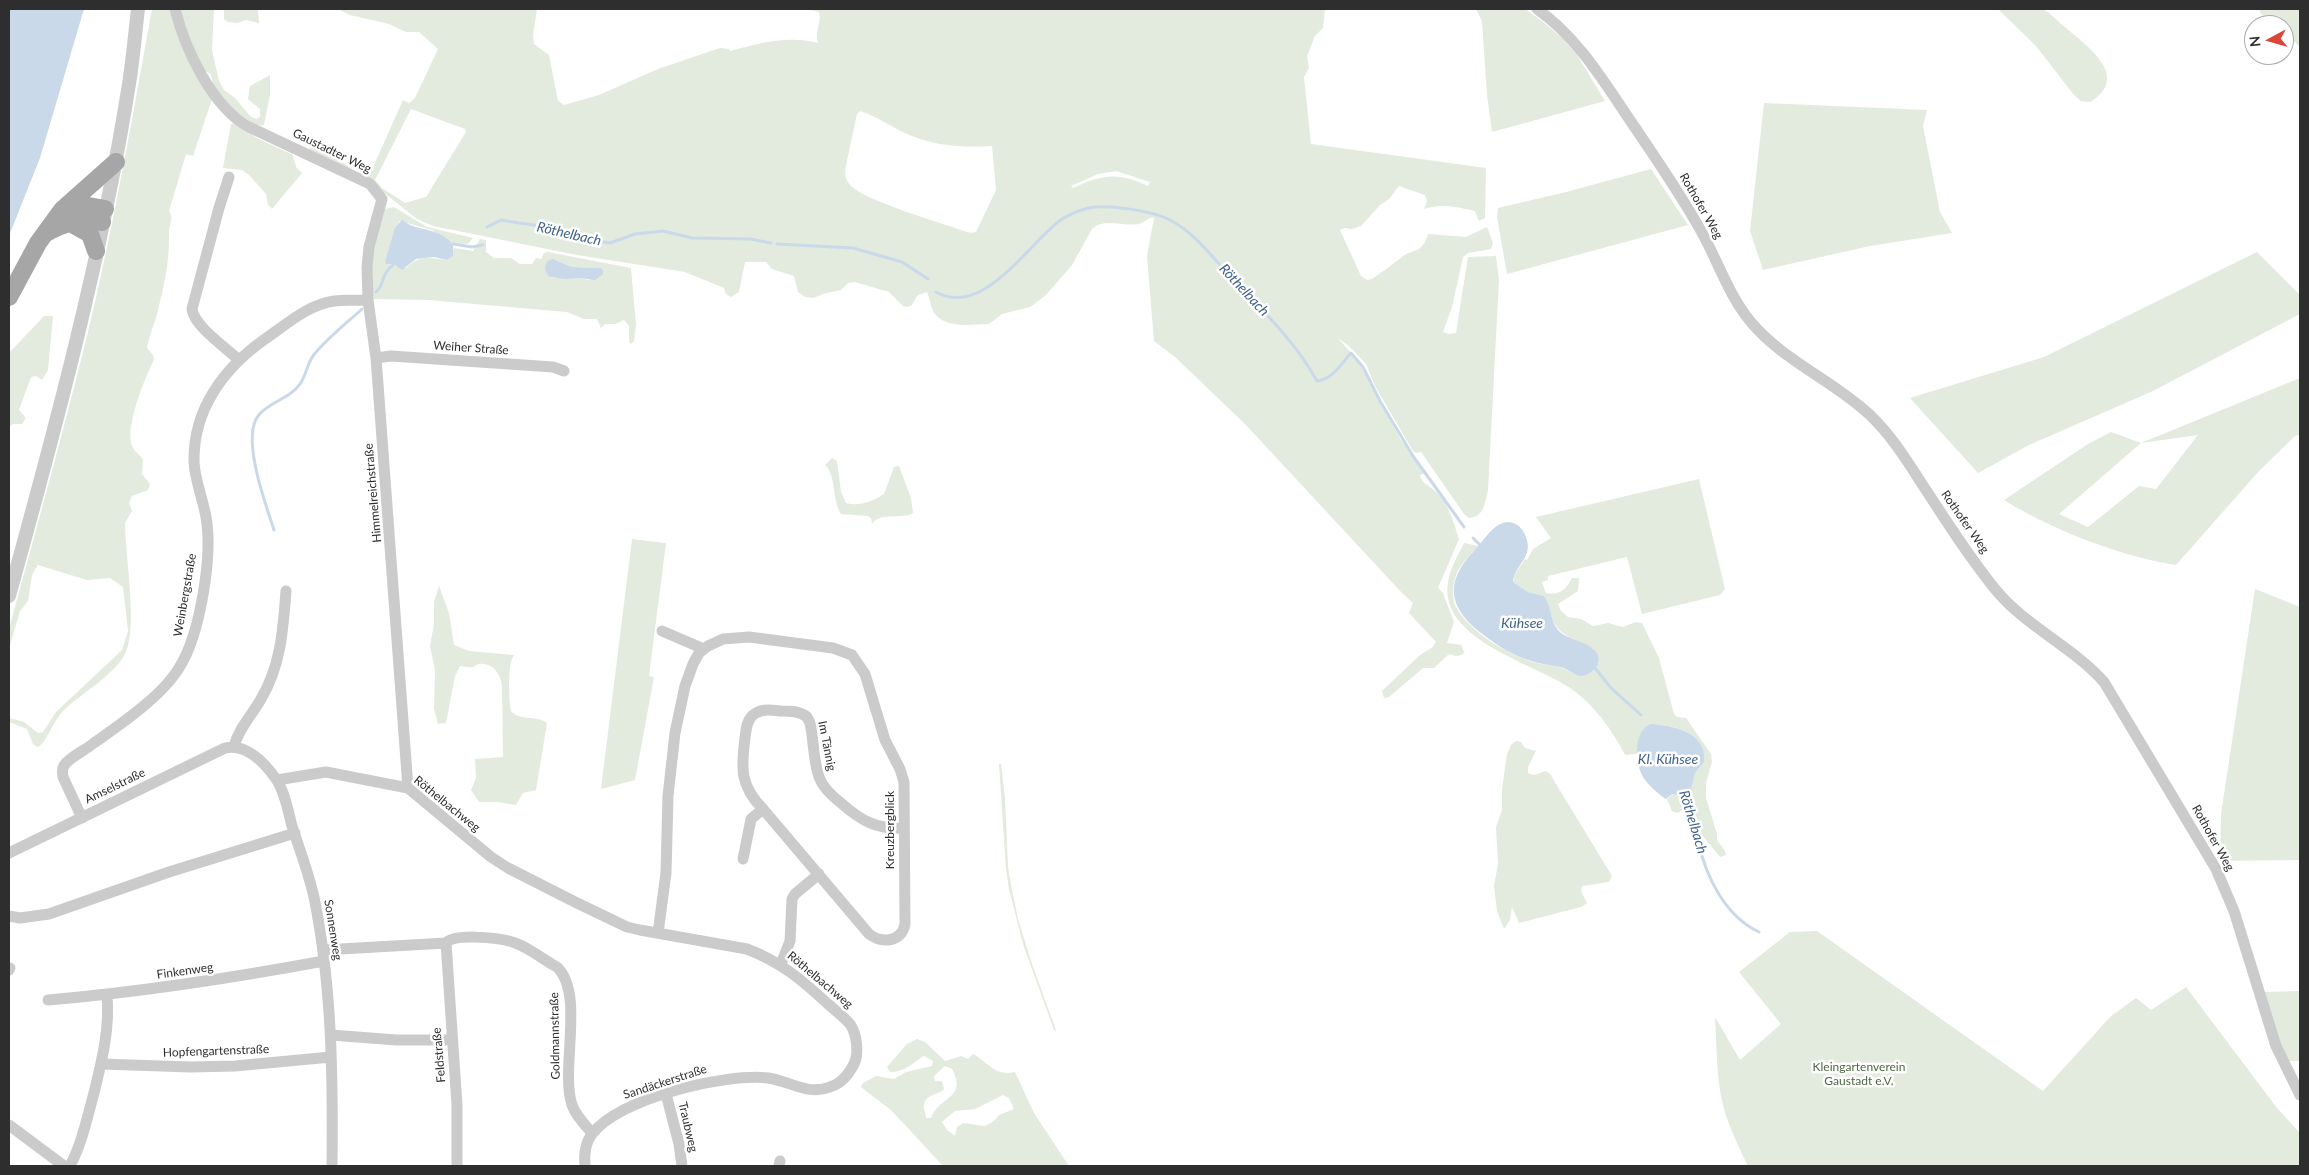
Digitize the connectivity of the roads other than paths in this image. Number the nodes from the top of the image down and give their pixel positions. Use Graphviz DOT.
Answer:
graph roads {
  1 [pos="138,9"];
  2 [pos="175,9"];
  3 [pos="1537,9"];
  4 [pos="116,162"];
  5 [pos="229,176"];
  6 [pos="382,199"];
  7 [pos="104,216"];
  8 [pos="67,217"];
  9 [pos="96,251"];
  10 [pos="9,297"];
  11 [pos="368,300"];
  12 [pos="376,358"];
  13 [pos="238,359"];
  14 [pos="564,371"];
  15 [pos="286,591"];
  16 [pos="9,596"];
  17 [pos="662,631"];
  18 [pos="704,649"];
  19 [pos="234,746"];
  20 [pos="277,780"];
  21 [pos="408,788"];
  22 [pos="763,810"];
  23 [pos="82,818"];
  24 [pos="904,828"];
  25 [pos="295,833"];
  26 [pos="9,853"];
  27 [pos="743,859"];
  28 [pos="819,874"];
  29 [pos="9,916"];
  30 [pos="658,933"];
  31 [pos="446,943"];
  32 [pos="324,955"];
  33 [pos="781,964"];
  34 [pos="107,995"];
  35 [pos="48,1000"];
  36 [pos="331,1035"];
  37 [pos="452,1040"];
  38 [pos="857,1052"];
  39 [pos="332,1057"];
  40 [pos="101,1064"];
  41 [pos="666,1094"];
  42 [pos="2300,1096"];
  43 [pos="9,1125"];
  44 [pos="592,1133"];
  45 [pos="64,1166"];
  46 [pos="70,1166"];
  47 [pos="332,1166"];
  48 [pos="457,1166"];
  49 [pos="585,1166"];
  50 [pos="682,1166"];
  1 -- 4 [label="street"];
  2 -- 6 [label="street, Gaustadter Weg"];
  3 -- 42 [label="street, Rothofer Weg"];
  4 -- 7 [label="street"];
  4 -- 8 [label="main road"];
  5 -- 13 [label="street"];
  6 -- 11 [label="street, Himmelreichstraße"];
  7 -- 8 [label="main road"];
  7 -- 9 [label="street"];
  8 -- 9 [label="main road"];
  8 -- 10 [label="main road"];
  9 -- 16 [label="street"];
  11 -- 12 [label="street, Himmelreichstraße"];
  11 -- 13 [label="street, Weinbergstraße"];
  12 -- 14 [label="street, Weiher Straße"];
  12 -- 21 [label="street, Himmelreichstraße"];
  13 -- 23 [label="street, Weinbergstraße"];
  15 -- 19 [label="street"];
  17 -- 18 [label="street"];
  18 -- 24 [label="street, Kreuzbergblick"];
  18 -- 30 [label="street"];
  19 -- 20 [label="street"];
  19 -- 23 [label="street, Amselstraße"];
  20 -- 21 [label="street, Röthelbachweg"];
  20 -- 25 [label="street"];
  21 -- 30 [label="street, Röthelbachweg"];
  22 -- 24 [label="street, Im Tännig"];
  22 -- 27 [label="street"];
  22 -- 28 [label="street, Im Tännig"];
  23 -- 26 [label="street, Amselstraße"];
  24 -- 28 [label="street, Kreuzbergblick"];
  25 -- 29 [label="street"];
  25 -- 32 [label="street, Sonnenweg"];
  28 -- 33 [label="street"];
  30 -- 33 [label="street, Röthelbachweg"];
  31 -- 32 [label="street, Goldmannstraße"];
  31 -- 37 [label="street, Feldstraße"];
  31 -- 44 [label="street, Goldmannstraße"];
  32 -- 34 [label="street, Finkenweg"];
  32 -- 36 [label="street, Sonnenweg"];
  33 -- 38 [label="street, Röthelbachweg"];
  34 -- 35 [label="street, Finkenweg"];
  34 -- 40 [label="street"];
  36 -- 37 [label="street"];
  36 -- 39 [label="street, Sonnenweg"];
  37 -- 48 [label="street, Feldstraße"];
  38 -- 41 [label="street, Sandäckerstraße"];
  39 -- 40 [label="street, Hopfengartenstraße"];
  39 -- 47 [label="street, Sonnenweg"];
  40 -- 46 [label="street"];
  41 -- 44 [label="street, Sandäckerstraße"];
  41 -- 50 [label="street, Traubweg"];
  43 -- 45 [label="street"];
  44 -- 49 [label="street"];
}
